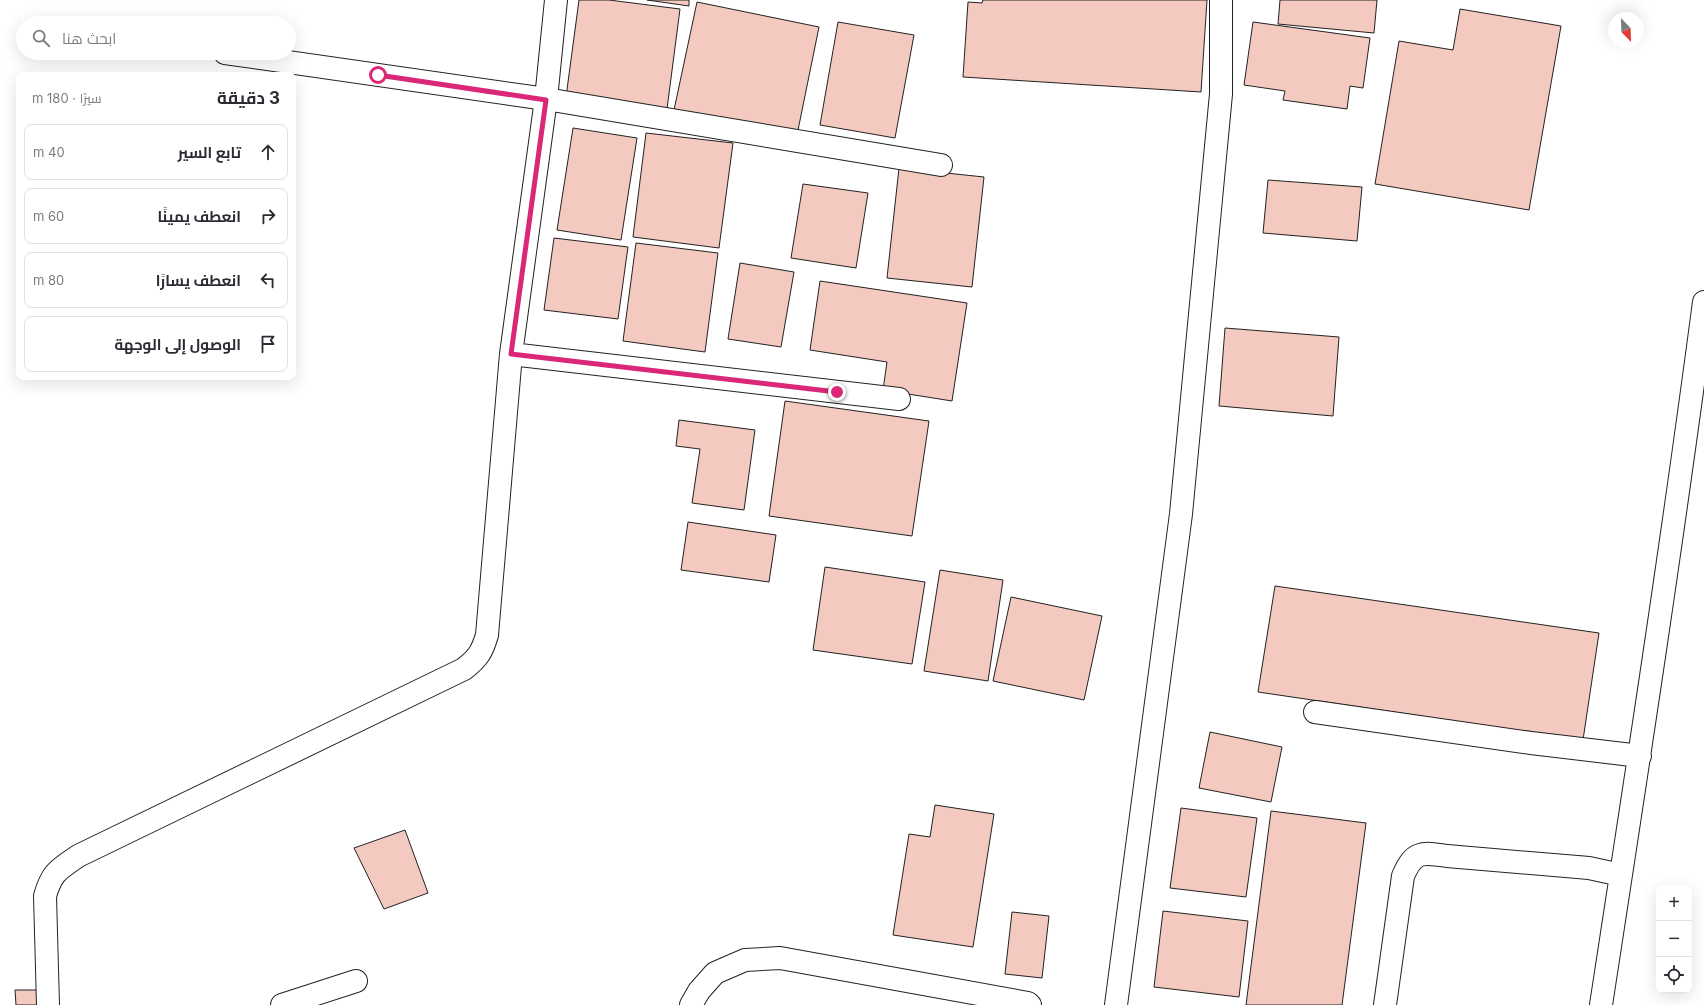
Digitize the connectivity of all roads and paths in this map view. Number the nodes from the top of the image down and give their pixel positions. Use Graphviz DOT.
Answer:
graph roads {
  1 [pos="556,0"];
  2 [pos="1220,0"];
  3 [pos="273,60"];
  4 [pos="546,100"];
  5 [pos="941,165"];
  6 [pos="1704,302"];
  7 [pos="511,354"];
  8 [pos="899,399"];
  9 [pos="1315,712"];
  10 [pos="1640,756"];
  11 [pos="1621,875"];
  12 [pos="356,981"];
  13 [pos="48,1005"];
  14 [pos="282,1005"];
  15 [pos="691,1005"];
  16 [pos="1030,1005"];
  17 [pos="1116,1005"];
  18 [pos="1385,1005"];
  19 [pos="1601,1005"];
  1 -- 4 [label="street"];
  2 -- 17 [label="street"];
  3 -- 4 [label="street"];
  4 -- 5 [label="street"];
  4 -- 7 [label="street"];
  6 -- 10 [label="street"];
  7 -- 8 [label="street"];
  7 -- 13 [label="street"];
  9 -- 10 [label="street"];
  10 -- 11 [label="street"];
  11 -- 18 [label="street"];
  11 -- 19 [label="street"];
  12 -- 14 [label="street"];
  15 -- 16 [label="street"];
}
